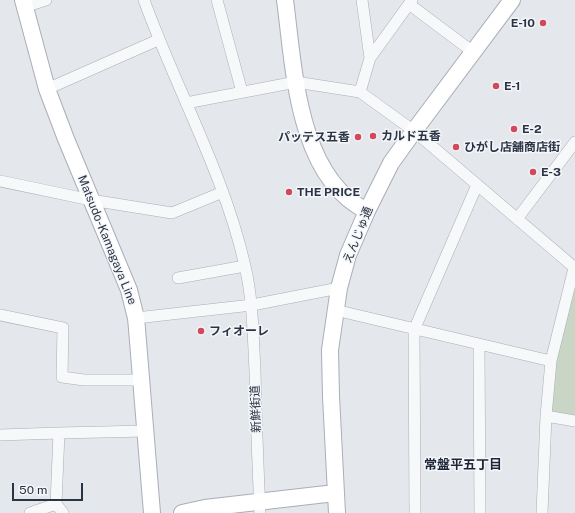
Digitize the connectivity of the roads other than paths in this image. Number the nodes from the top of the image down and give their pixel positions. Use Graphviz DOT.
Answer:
graph roads {
  1 [pos="46,0"];
  2 [pos="144,0"];
  3 [pos="217,0"];
  4 [pos="285,0"];
  5 [pos="362,0"];
  6 [pos="512,0"];
  7 [pos="411,2"];
  8 [pos="24,3"];
  9 [pos="158,40"];
  10 [pos="473,52"];
  11 [pos="370,58"];
  12 [pos="296,82"];
  13 [pos="47,89"];
  14 [pos="242,92"];
  15 [pos="360,92"];
  16 [pos="186,103"];
  17 [pos="414,131"];
  18 [pos="575,142"];
  19 [pos="0,181"];
  20 [pos="477,185"];
  21 [pos="223,192"];
  22 [pos="91,200"];
  23 [pos="367,211"];
  24 [pos="517,220"];
  25 [pos="245,266"];
  26 [pos="575,268"];
  27 [pos="178,278"];
  28 [pos="338,288"];
  29 [pos="252,305"];
  30 [pos="335,310"];
  31 [pos="0,314"];
  32 [pos="136,318"];
  33 [pos="414,330"];
  34 [pos="479,345"];
  35 [pos="551,361"];
  36 [pos="141,380"];
  37 [pos="546,416"];
  38 [pos="575,421"];
  39 [pos="146,431"];
  40 [pos="59,433"];
  41 [pos="0,434"];
  42 [pos="335,493"];
  43 [pos="259,508"];
  44 [pos="60,509"];
  45 [pos="30,513"];
  46 [pos="152,513"];
  47 [pos="182,513"];
  48 [pos="337,513"];
  49 [pos="415,513"];
  50 [pos="480,513"];
  51 [pos="542,513"];
  1 -- 8 [label="street"];
  2 -- 9 [label="street, 新鮮街道"];
  3 -- 14 [label="street"];
  4 -- 12 [label="street"];
  5 -- 11 [label="street"];
  6 -- 10 [label="street, えんじゅ通"];
  7 -- 10 [label="street"];
  7 -- 11 [label="street"];
  8 -- 13 [label="street, Matsudo-Kamagaya Line"];
  9 -- 13 [label="street"];
  9 -- 16 [label="street, 新鮮街道"];
  10 -- 17 [label="street, えんじゅ通"];
  11 -- 15 [label="street"];
  12 -- 14 [label="street"];
  12 -- 15 [label="street"];
  12 -- 23 [label="street"];
  13 -- 22 [label="street, Matsudo-Kamagaya Line"];
  14 -- 16 [label="street"];
  15 -- 17 [label="street"];
  16 -- 21 [label="street, 新鮮街道"];
  17 -- 20 [label="street"];
  17 -- 23 [label="street, えんじゅ通"];
  18 -- 24 [label="street"];
  19 -- 22 [label="street"];
  20 -- 24 [label="street"];
  20 -- 33 [label="street"];
  21 -- 22 [label="street"];
  21 -- 25 [label="street, 新鮮街道"];
  22 -- 32 [label="street, Matsudo-Kamagaya Line"];
  23 -- 28 [label="street, えんじゅ通"];
  24 -- 26 [label="street"];
  25 -- 27 [label="street"];
  25 -- 29 [label="street, 新鮮街道"];
  26 -- 35 [label="street"];
  28 -- 29 [label="street"];
  28 -- 30 [label="street, えんじゅ通"];
  29 -- 32 [label="street"];
  29 -- 43 [label="street, 新鮮街道"];
  30 -- 33 [label="street"];
  30 -- 42 [label="street, えんじゅ通"];
  31 -- 36 [label="street"];
  32 -- 36 [label="street, Matsudo-Kamagaya Line"];
  33 -- 34 [label="street"];
  33 -- 49 [label="street"];
  34 -- 35 [label="street"];
  34 -- 50 [label="street"];
  35 -- 37 [label="street"];
  36 -- 39 [label="street, Matsudo-Kamagaya Line"];
  37 -- 38 [label="street"];
  37 -- 51 [label="street"];
  39 -- 40 [label="street"];
  39 -- 46 [label="street, Matsudo-Kamagaya Line"];
  40 -- 41 [label="street"];
  40 -- 44 [label="street"];
  42 -- 43 [label="street"];
  42 -- 48 [label="street, えんじゅ通"];
  43 -- 47 [label="street"];
  44 -- 45 [label="street"];
}
